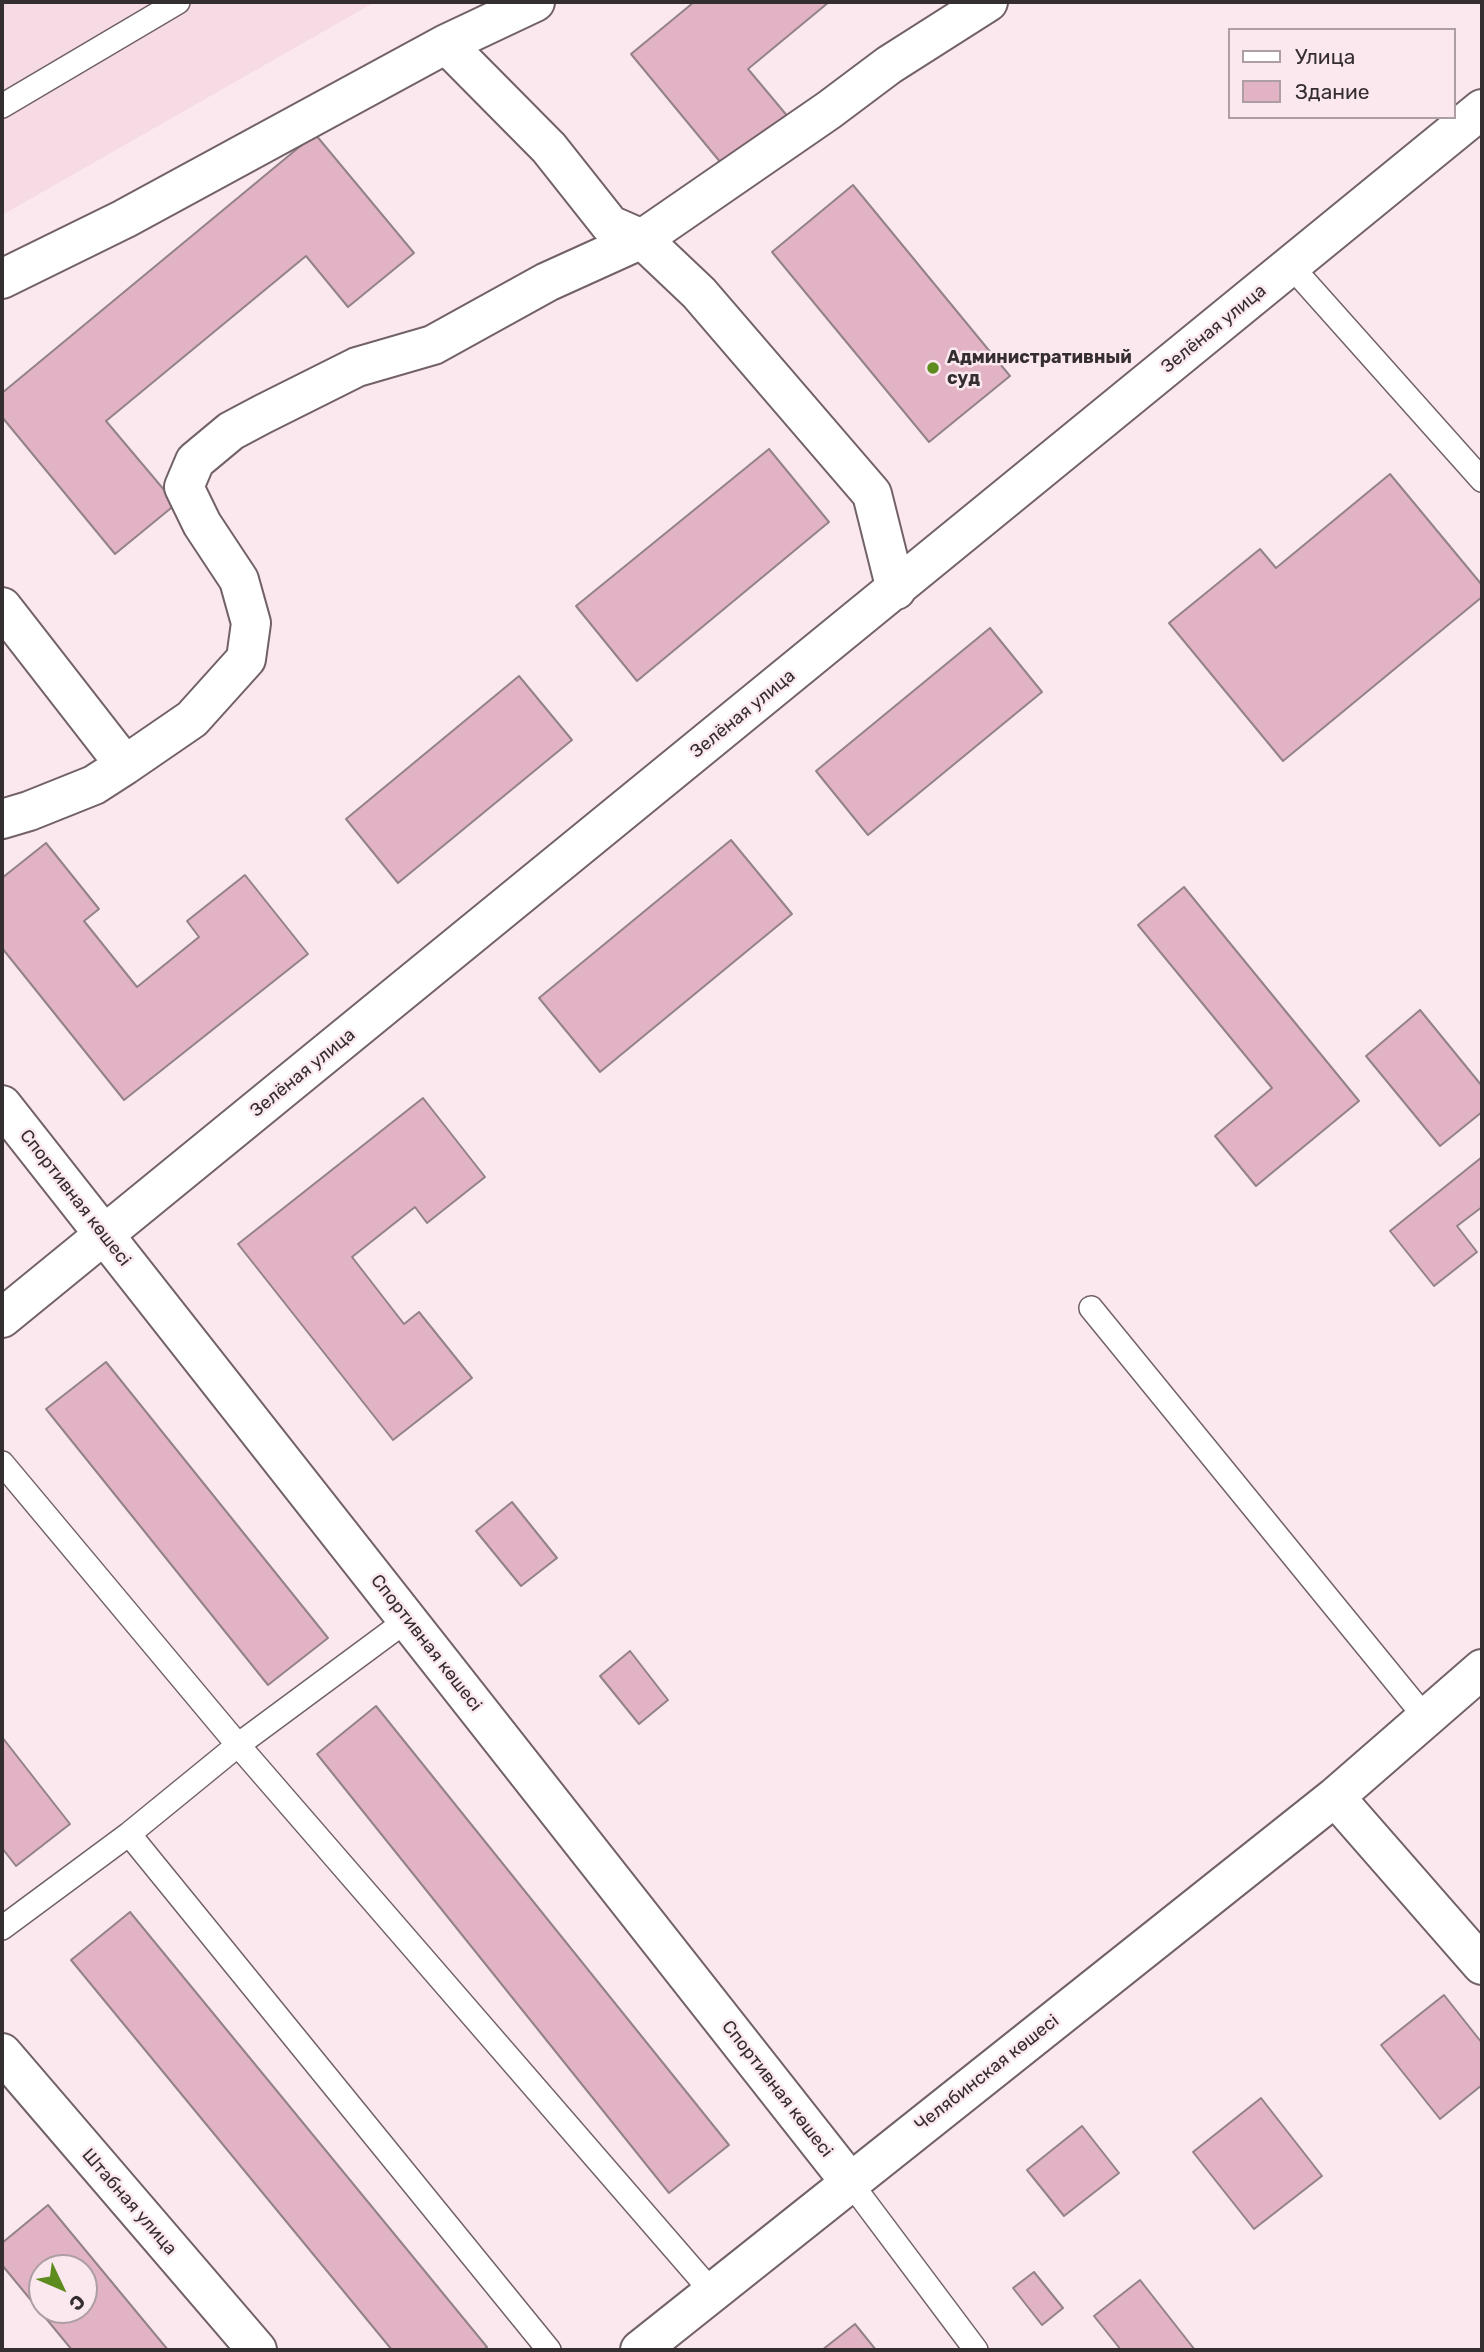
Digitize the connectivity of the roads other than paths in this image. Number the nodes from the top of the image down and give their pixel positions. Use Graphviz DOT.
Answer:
graph roads {
  1 [pos="178,2"];
  2 [pos="535,2"];
  3 [pos="988,2"];
  4 [pos="446,44"];
  5 [pos="2,106"];
  6 [pos="1482,109"];
  7 [pos="642,239"];
  8 [pos="1291,266"];
  9 [pos="2,279"];
  10 [pos="1482,480"];
  11 [pos="896,590"];
  12 [pos="2,607"];
  13 [pos="125,765"];
  14 [pos="2,819"];
  15 [pos="2,1105"];
  16 [pos="105,1235"];
  17 [pos="1091,1308"];
  18 [pos="2,1318"];
  19 [pos="2,1463"];
  20 [pos="407,1620"];
  21 [pos="1482,1668"];
  22 [pos="1425,1717"];
  23 [pos="238,1745"];
  24 [pos="1335,1797"];
  25 [pos="129,1834"];
  26 [pos="2,1928"];
  27 [pos="1482,1965"];
  28 [pos="2,2053"];
  29 [pos="850,2182"];
  30 [pos="713,2293"];
  31 [pos="257,2350"];
  32 [pos="549,2350"];
  33 [pos="640,2350"];
  34 [pos="976,2350"];
  1 -- 5 [label="lane"];
  2 -- 4 [label="street"];
  3 -- 7 [label="street"];
  4 -- 7 [label="street"];
  4 -- 9 [label="street"];
  6 -- 8 [label="street, Зелёная улица"];
  7 -- 11 [label="street"];
  7 -- 13 [label="street"];
  8 -- 10 [label="lane"];
  8 -- 11 [label="street, Зелёная улица"];
  11 -- 16 [label="street, Зелёная улица"];
  12 -- 13 [label="street"];
  13 -- 14 [label="street"];
  15 -- 16 [label="street, Спортивная көшесі"];
  16 -- 18 [label="street, Зелёная улица"];
  16 -- 20 [label="street, Спортивная көшесі"];
  17 -- 22 [label="lane"];
  19 -- 23 [label="lane"];
  20 -- 23 [label="lane"];
  20 -- 29 [label="street, Спортивная көшесі"];
  21 -- 22 [label="street, Челябинская көшесі"];
  22 -- 24 [label="street, Челябинская көшесі"];
  23 -- 25 [label="lane"];
  23 -- 30 [label="lane"];
  24 -- 27 [label="street"];
  24 -- 29 [label="street, Челябинская көшесі"];
  25 -- 26 [label="lane"];
  25 -- 32 [label="lane"];
  28 -- 31 [label="street, Штабная улица"];
  29 -- 30 [label="street, Челябинская көшесі"];
  29 -- 34 [label="lane"];
  30 -- 33 [label="street, Челябинская көшесі"];
}
